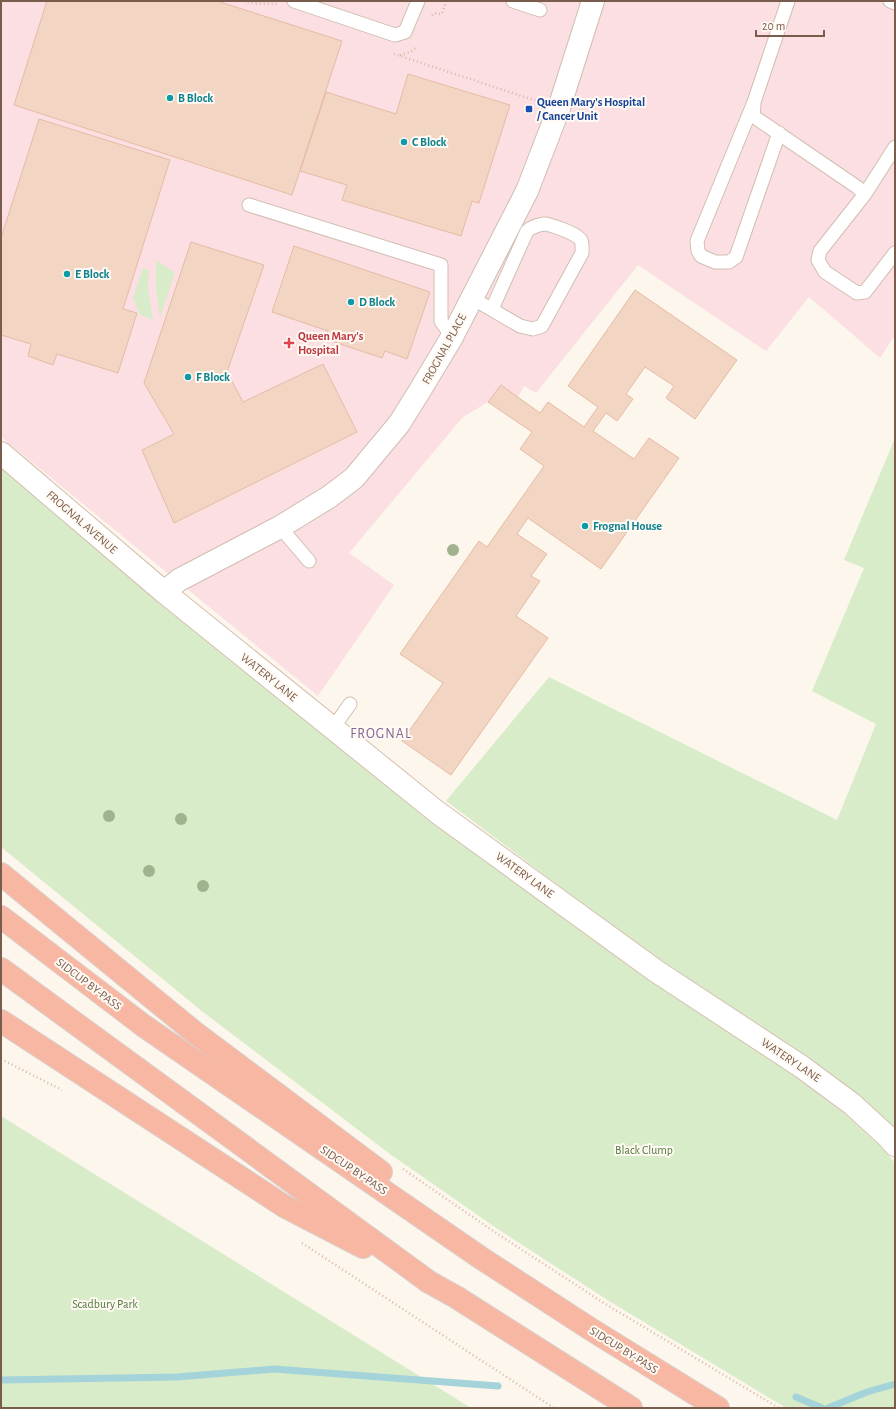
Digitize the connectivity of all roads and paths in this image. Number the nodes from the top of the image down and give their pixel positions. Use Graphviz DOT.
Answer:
graph roads {
  1 [pos="294,1"];
  2 [pos="418,1"];
  3 [pos="513,1"];
  4 [pos="593,1"];
  5 [pos="788,1"];
  6 [pos="890,1"];
  7 [pos="895,3"];
  8 [pos="540,10"];
  9 [pos="509,92"];
  10 [pos="754,102"];
  11 [pos="544,104"];
  12 [pos="779,134"];
  13 [pos="895,147"];
  14 [pos="865,194"];
  15 [pos="248,205"];
  16 [pos="895,253"];
  17 [pos="472,298"];
  18 [pos="492,309"];
  19 [pos="452,337"];
  20 [pos="1,453"];
  21 [pos="280,527"];
  22 [pos="310,561"];
  23 [pos="164,592"];
  24 [pos="350,704"];
  25 [pos="333,728"];
  26 [pos="1,874"];
  27 [pos="1,917"];
  28 [pos="1,969"];
  29 [pos="1,1021"];
  30 [pos="895,1145"];
  31 [pos="481,1258"];
  32 [pos="429,1282"];
  33 [pos="631,1408"];
  34 [pos="718,1408"];
  1 -- 2 [label="lane"];
  3 -- 8 [label="lane"];
  4 -- 17 [label="street, FROGNAL PLACE"];
  5 -- 10 [label="lane"];
  6 -- 7 [label="lane"];
  9 -- 11 [label="path"];
  10 -- 12 [label="lane"];
  10 -- 12 [label="lane"];
  12 -- 14 [label="lane"];
  13 -- 14 [label="lane"];
  14 -- 16 [label="lane"];
  15 -- 19 [label="lane"];
  17 -- 18 [label="lane"];
  17 -- 19 [label="street, FROGNAL PLACE"];
  18 -- 18 [label="lane"];
  19 -- 21 [label="street, FROGNAL PLACE"];
  20 -- 23 [label="street, FROGNAL AVENUE"];
  21 -- 22 [label="lane"];
  21 -- 23 [label="street, FROGNAL PLACE"];
  23 -- 25 [label="street, WATERY LANE"];
  24 -- 25 [label="lane"];
  25 -- 30 [label="street, WATERY LANE"];
  26 -- 31 [label="highway"];
  27 -- 31 [label="highway, SIDCUP BY-PASS"];
  28 -- 32 [label="highway"];
  29 -- 32 [label="highway"];
  31 -- 34 [label="highway, SIDCUP BY-PASS"];
  32 -- 33 [label="highway"];
}
